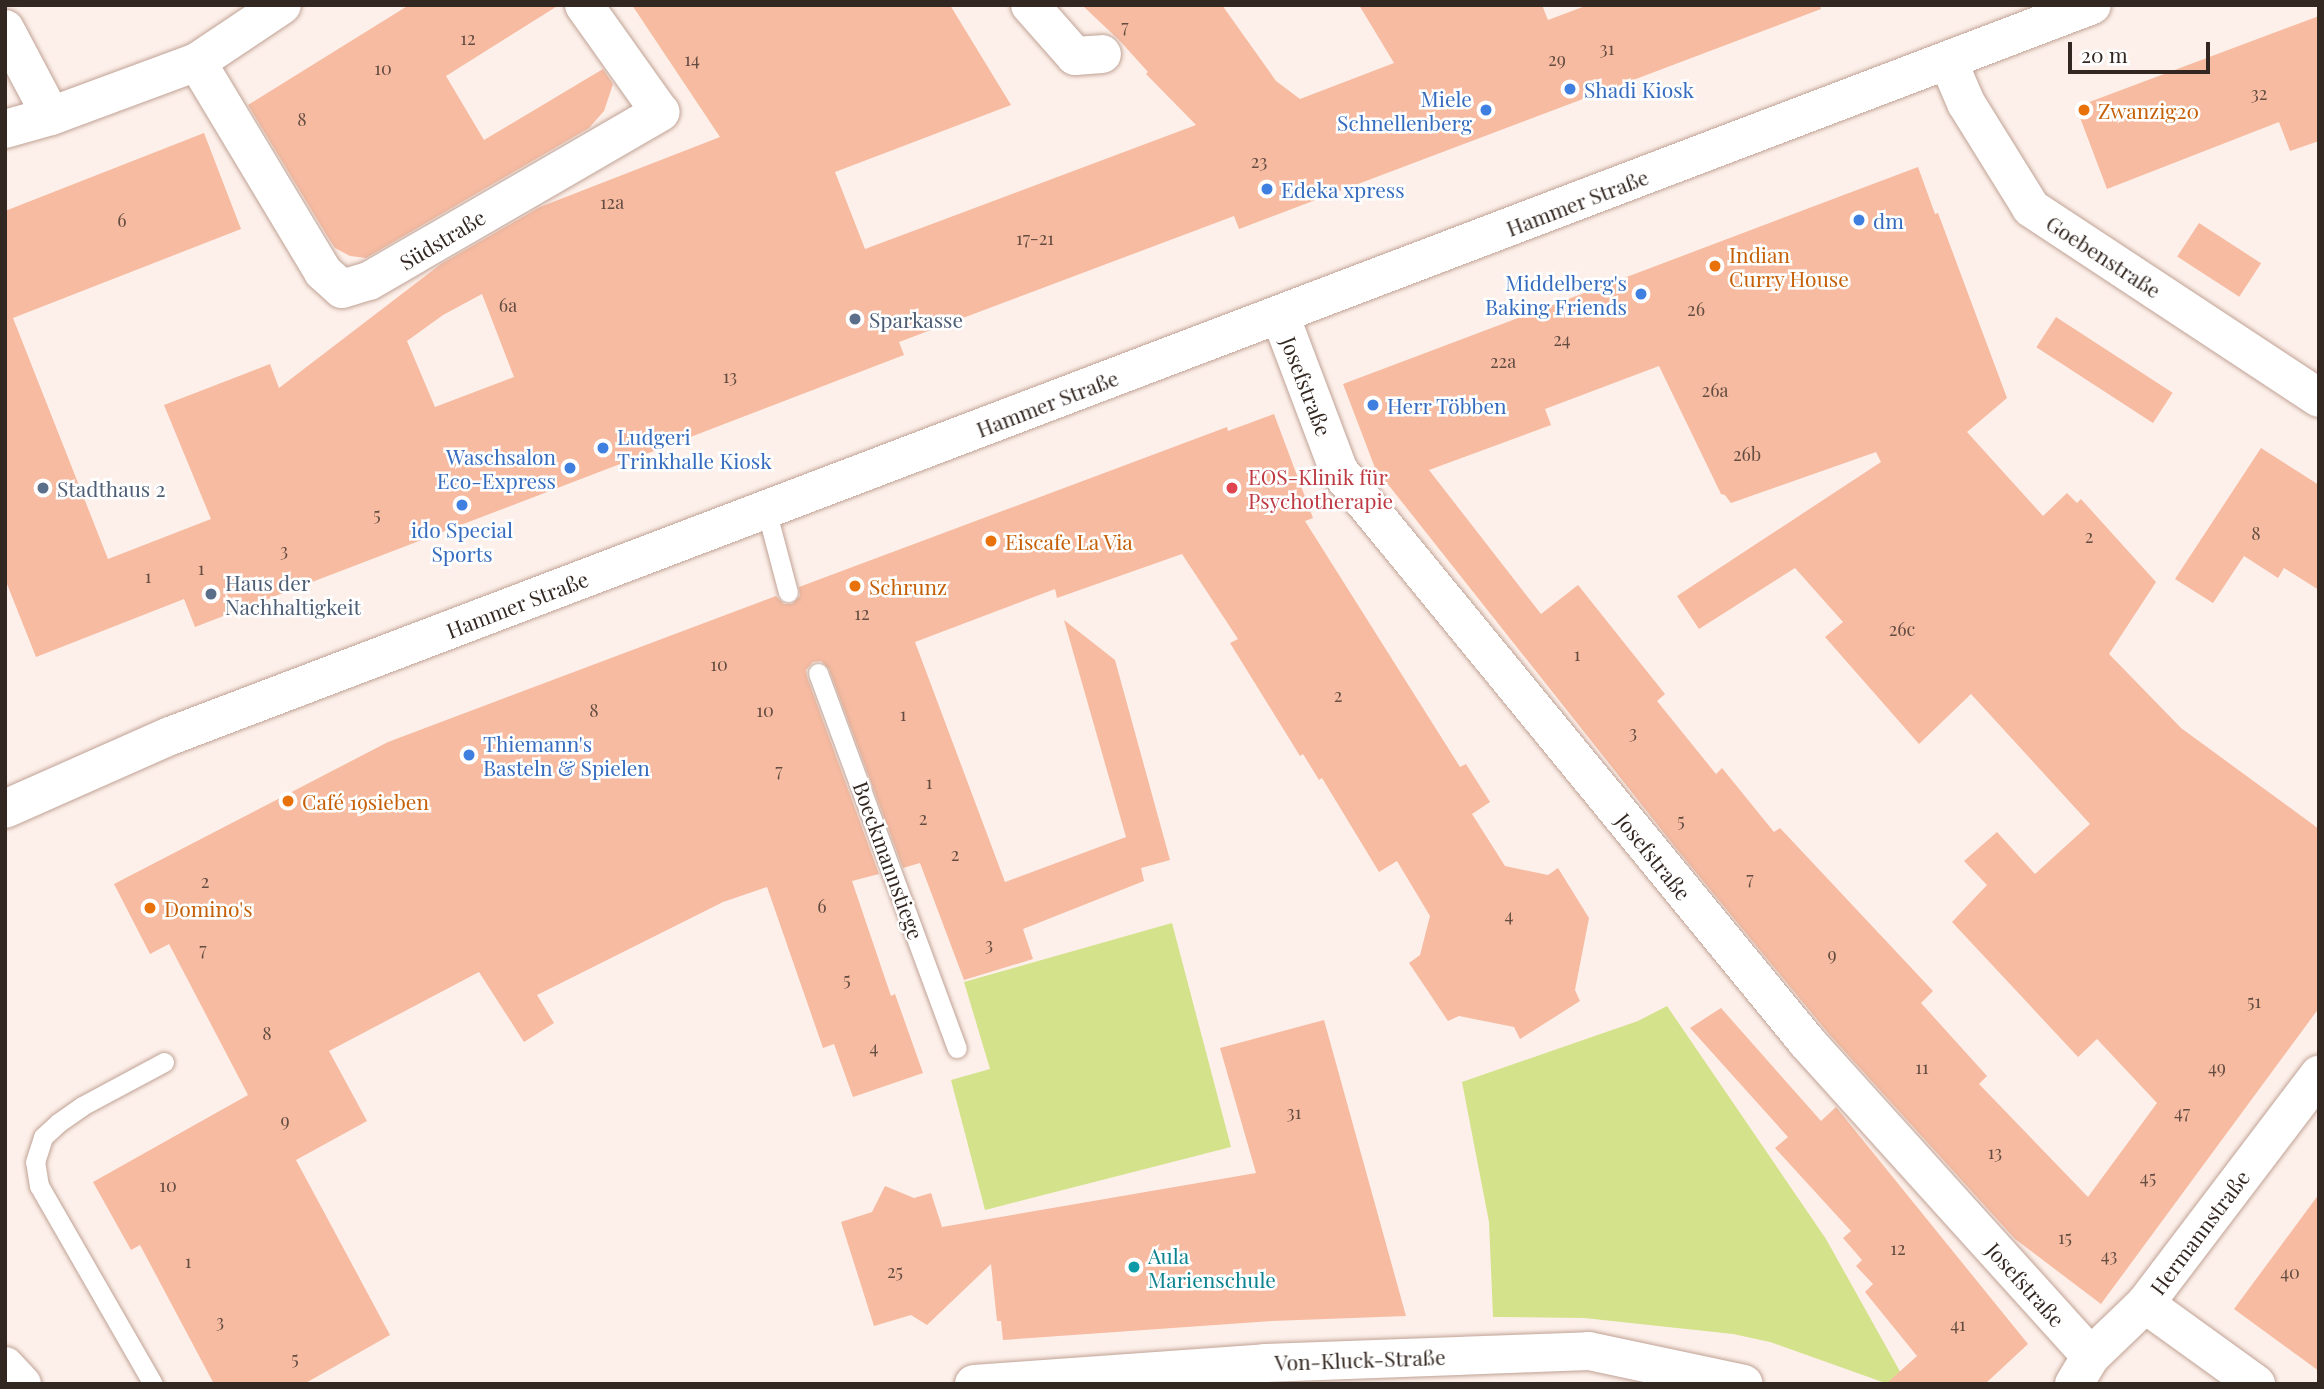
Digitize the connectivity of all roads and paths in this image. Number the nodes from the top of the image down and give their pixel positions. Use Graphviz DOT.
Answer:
graph roads {
  1 [pos="282,5"];
  2 [pos="584,5"];
  3 [pos="1030,5"];
  4 [pos="2092,5"];
  5 [pos="2041,14"];
  6 [pos="5,29"];
  7 [pos="1102,54"];
  8 [pos="1948,61"];
  9 [pos="197,62"];
  10 [pos="51,116"];
  11 [pos="5,129"];
  12 [pos="1280,315"];
  13 [pos="2319,398"];
  14 [pos="765,509"];
  15 [pos="788,592"];
  16 [pos="818,673"];
  17 [pos="5,809"];
  18 [pos="957,1048"];
  19 [pos="164,1062"];
  20 [pos="2319,1074"];
  21 [pos="2145,1304"];
  22 [pos="5,1366"];
  23 [pos="2082,1370"];
  24 [pos="22,1384"];
  25 [pos="153,1384"];
  26 [pos="974,1384"];
  27 [pos="1744,1384"];
  28 [pos="2256,1384"];
  1 -- 9 [label="street"];
  2 -- 9 [label="street, Südstraße"];
  3 -- 7 [label="street"];
  4 -- 5 [label="street, Hammer Straße"];
  5 -- 8 [label="street, Hammer Straße"];
  6 -- 10 [label="street"];
  8 -- 12 [label="street, Hammer Straße"];
  8 -- 13 [label="street, Goebenstraße"];
  9 -- 10 [label="street"];
  10 -- 11 [label="street"];
  12 -- 14 [label="street, Hammer Straße"];
  12 -- 23 [label="street, Josefstraße"];
  14 -- 15 [label="lane"];
  14 -- 17 [label="street, Hammer Straße"];
  16 -- 18 [label="lane, Boeckmannstiege"];
  19 -- 25 [label="lane"];
  20 -- 21 [label="street, Hermannstraße"];
  21 -- 23 [label="street, Hermannstraße"];
  21 -- 28 [label="street"];
  22 -- 24 [label="street"];
  26 -- 27 [label="street, Von-Kluck-Straße"];
}
